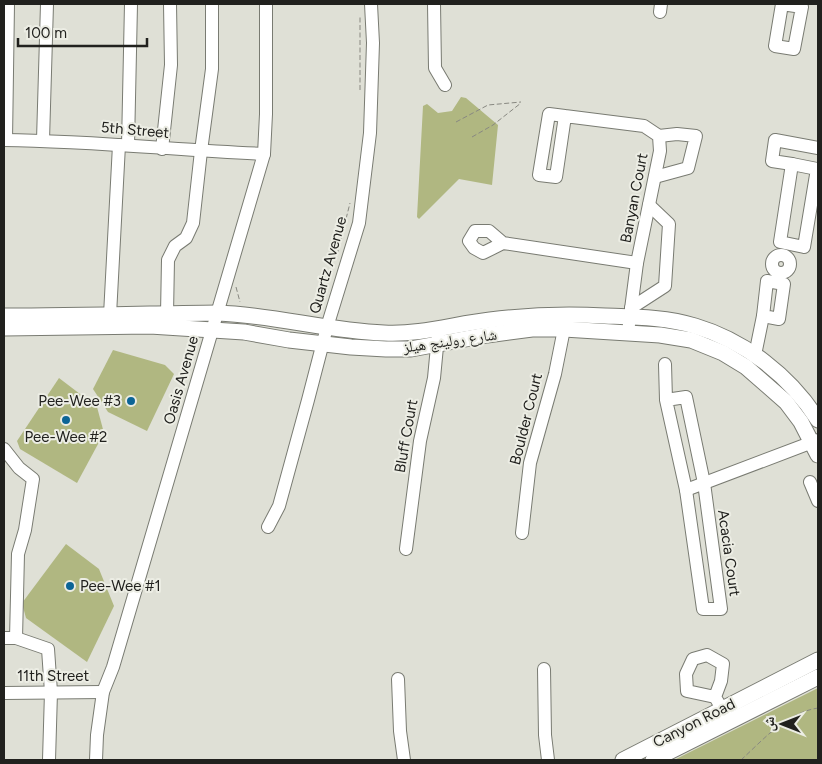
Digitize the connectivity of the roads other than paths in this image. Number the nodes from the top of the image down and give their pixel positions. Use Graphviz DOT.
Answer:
graph roads {
  1 [pos="8,4"];
  2 [pos="47,4"];
  3 [pos="131,4"];
  4 [pos="170,4"];
  5 [pos="212,4"];
  6 [pos="266,4"];
  7 [pos="371,4"];
  8 [pos="434,4"];
  9 [pos="445,84"];
  10 [pos="566,116"];
  11 [pos="659,136"];
  12 [pos="5,140"];
  13 [pos="43,140"];
  14 [pos="124,145"];
  15 [pos="162,148"];
  16 [pos="818,148"];
  17 [pos="201,151"];
  18 [pos="264,154"];
  19 [pos="792,164"];
  20 [pos="818,169"];
  21 [pos="655,177"];
  22 [pos="649,205"];
  23 [pos="503,243"];
  24 [pos="786,250"];
  25 [pos="638,263"];
  26 [pos="217,313"];
  27 [pos="630,313"];
  28 [pos="167,314"];
  29 [pos="110,315"];
  30 [pos="4,316"];
  31 [pos="564,321"];
  32 [pos="326,327"];
  33 [pos="4,328"];
  34 [pos="439,329"];
  35 [pos="212,330"];
  36 [pos="628,332"];
  37 [pos="323,342"];
  38 [pos="438,344"];
  39 [pos="755,355"];
  40 [pos="665,364"];
  41 [pos="666,400"];
  42 [pos="818,420"];
  43 [pos="692,425"];
  44 [pos="671,429"];
  45 [pos="816,446"];
  46 [pos="4,449"];
  47 [pos="810,482"];
  48 [pos="704,483"];
  49 [pos="686,490"];
  50 [pos="818,501"];
  51 [pos="268,527"];
  52 [pos="522,533"];
  53 [pos="406,550"];
  54 [pos="10,638"];
  55 [pos="818,660"];
  56 [pos="544,669"];
  57 [pos="818,677"];
  58 [pos="398,679"];
  59 [pos="51,692"];
  60 [pos="103,692"];
  61 [pos="4,693"];
  62 [pos="722,709"];
  63 [pos="49,760"];
  64 [pos="96,760"];
  65 [pos="404,760"];
  66 [pos="548,760"];
  67 [pos="623,760"];
  68 [pos="653,760"];
  1 -- 12 [label="street"];
  2 -- 13 [label="street"];
  3 -- 14 [label="street"];
  4 -- 15 [label="street"];
  5 -- 17 [label="street"];
  6 -- 18 [label="street, Oasis Avenue"];
  7 -- 32 [label="street, Quartz Avenue"];
  8 -- 9 [label="street"];
  10 -- 11 [label="street, Banyan Court"];
  11 -- 21 [label="street, Banyan Court"];
  11 -- 21 [label="street"];
  12 -- 13 [label="street, 5th Street"];
  13 -- 14 [label="street, 5th Street"];
  14 -- 15 [label="street, 5th Street"];
  14 -- 29 [label="street"];
  15 -- 17 [label="street, 5th Street"];
  16 -- 19 [label="street"];
  17 -- 18 [label="street, 5th Street"];
  17 -- 28 [label="street"];
  18 -- 26 [label="street, Oasis Avenue"];
  19 -- 20 [label="street"];
  19 -- 24 [label="street"];
  20 -- 24 [label="street"];
  21 -- 22 [label="street, Banyan Court"];
  22 -- 25 [label="street, Banyan Court"];
  22 -- 27 [label="street"];
  23 -- 25 [label="street"];
  24 -- 39 [label="street"];
  25 -- 27 [label="street, Banyan Court"];
  26 -- 28 [label="main road, شارع رولينج هيلز"];
  26 -- 32 [label="main road, شارع رولينج هيلز"];
  26 -- 35 [label="street, Oasis Avenue"];
  27 -- 31 [label="main road, شارع رولينج هيلز"];
  27 -- 36 [label="street, Banyan Court"];
  27 -- 39 [label="main road, شارع رولينج هيلز"];
  28 -- 29 [label="main road, شارع رولينج هيلز"];
  29 -- 30 [label="main road, شارع رولينج هيلز"];
  31 -- 34 [label="main road, شارع رولينج هيلز"];
  31 -- 36 [label="main road, شارع رولينج هيلز"];
  31 -- 38 [label="main road, شارع رولينج هيلز"];
  31 -- 52 [label="street, Boulder Court"];
  32 -- 34 [label="main road, شارع رولينج هيلز"];
  32 -- 37 [label="street, Quartz Avenue"];
  33 -- 35 [label="main road, شارع رولينج هيلز"];
  34 -- 38 [label="street, Bluff Court"];
  35 -- 37 [label="main road, شارع رولينج هيلز"];
  35 -- 60 [label="street, Oasis Avenue"];
  36 -- 45 [label="main road, شارع رولينج هيلز"];
  37 -- 38 [label="main road, شارع رولينج هيلز"];
  37 -- 51 [label="street, Quartz Avenue"];
  38 -- 53 [label="street, Bluff Court"];
  39 -- 42 [label="main road, شارع رولينج هيلز"];
  40 -- 41 [label="street, Acacia Court"];
  41 -- 43 [label="street, Acacia Court"];
  41 -- 44 [label="street, Acacia Court"];
  43 -- 44 [label="street"];
  43 -- 48 [label="street, Acacia Court"];
  44 -- 49 [label="street, Acacia Court"];
  45 -- 48 [label="street"];
  46 -- 54 [label="street"];
  47 -- 50 [label="street"];
  48 -- 49 [label="street"];
  48 -- 49 [label="street, Acacia Court"];
  54 -- 59 [label="street"];
  55 -- 62 [label="main road, Canyon Road"];
  56 -- 66 [label="street"];
  57 -- 62 [label="main road, Canyon Road"];
  58 -- 65 [label="street"];
  59 -- 60 [label="street, 11th Street"];
  59 -- 61 [label="street, 11th Street"];
  59 -- 63 [label="street"];
  60 -- 64 [label="street, Oasis Avenue"];
  62 -- 67 [label="main road, Canyon Road"];
  62 -- 68 [label="main road, Canyon Road"];
}
